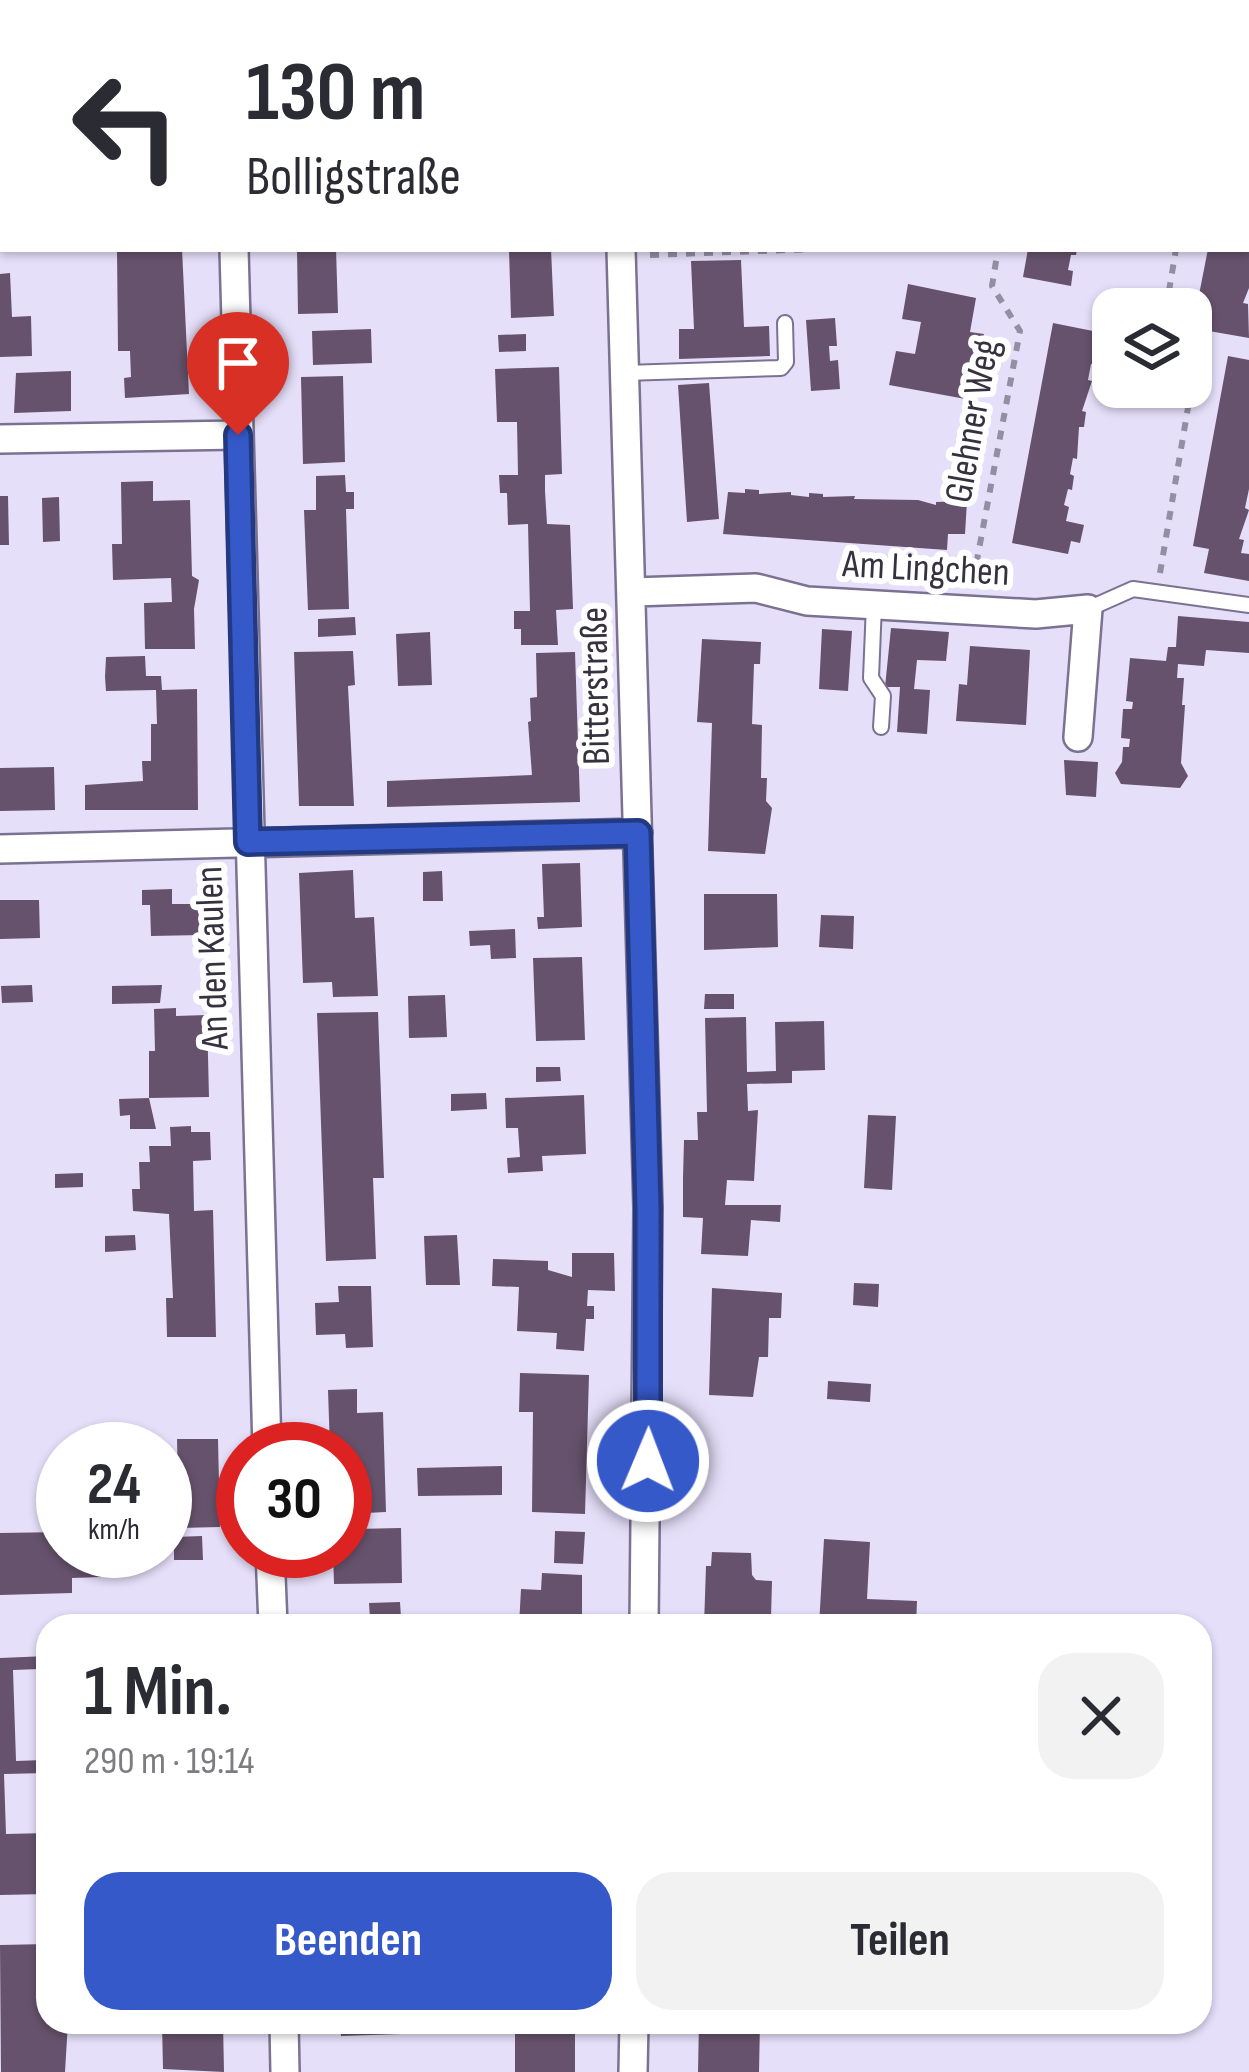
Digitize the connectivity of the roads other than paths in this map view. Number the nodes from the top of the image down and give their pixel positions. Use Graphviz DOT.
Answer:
graph roads {
  1 [pos="234,252"];
  2 [pos="621,252"];
  3 [pos="785,323"];
  4 [pos="626,373"];
  5 [pos="238,435"];
  6 [pos="0,439"];
  7 [pos="634,592"];
  8 [pos="874,604"];
  9 [pos="1249,605"];
  10 [pos="1088,609"];
  11 [pos="881,727"];
  12 [pos="1078,737"];
  13 [pos="638,833"];
  14 [pos="248,842"];
  15 [pos="0,849"];
  16 [pos="266,1422"];
  17 [pos="271,1578"];
  18 [pos="273,1614"];
  19 [pos="644,1614"];
  20 [pos="284,2034"];
  21 [pos="634,2034"];
  22 [pos="285,2072"];
  23 [pos="633,2072"];
  1 -- 5 [label="street, An den Kaulen"];
  2 -- 4 [label="street, Bitterstraße"];
  3 -- 4 [label="lane"];
  4 -- 7 [label="street, Bitterstraße"];
  5 -- 6 [label="street"];
  5 -- 14 [label="street, An den Kaulen"];
  7 -- 8 [label="street, Am Lingchen"];
  7 -- 13 [label="street, Bitterstraße"];
  8 -- 10 [label="street, Am Lingchen"];
  8 -- 11 [label="lane"];
  9 -- 10 [label="lane"];
  10 -- 12 [label="street"];
  13 -- 14 [label="street"];
  13 -- 19 [label="street, Bitterstraße"];
  14 -- 15 [label="street"];
  14 -- 16 [label="street, An den Kaulen"];
  17 -- 18 [label="street"];
  20 -- 22 [label="street"];
  21 -- 23 [label="street"];
}
